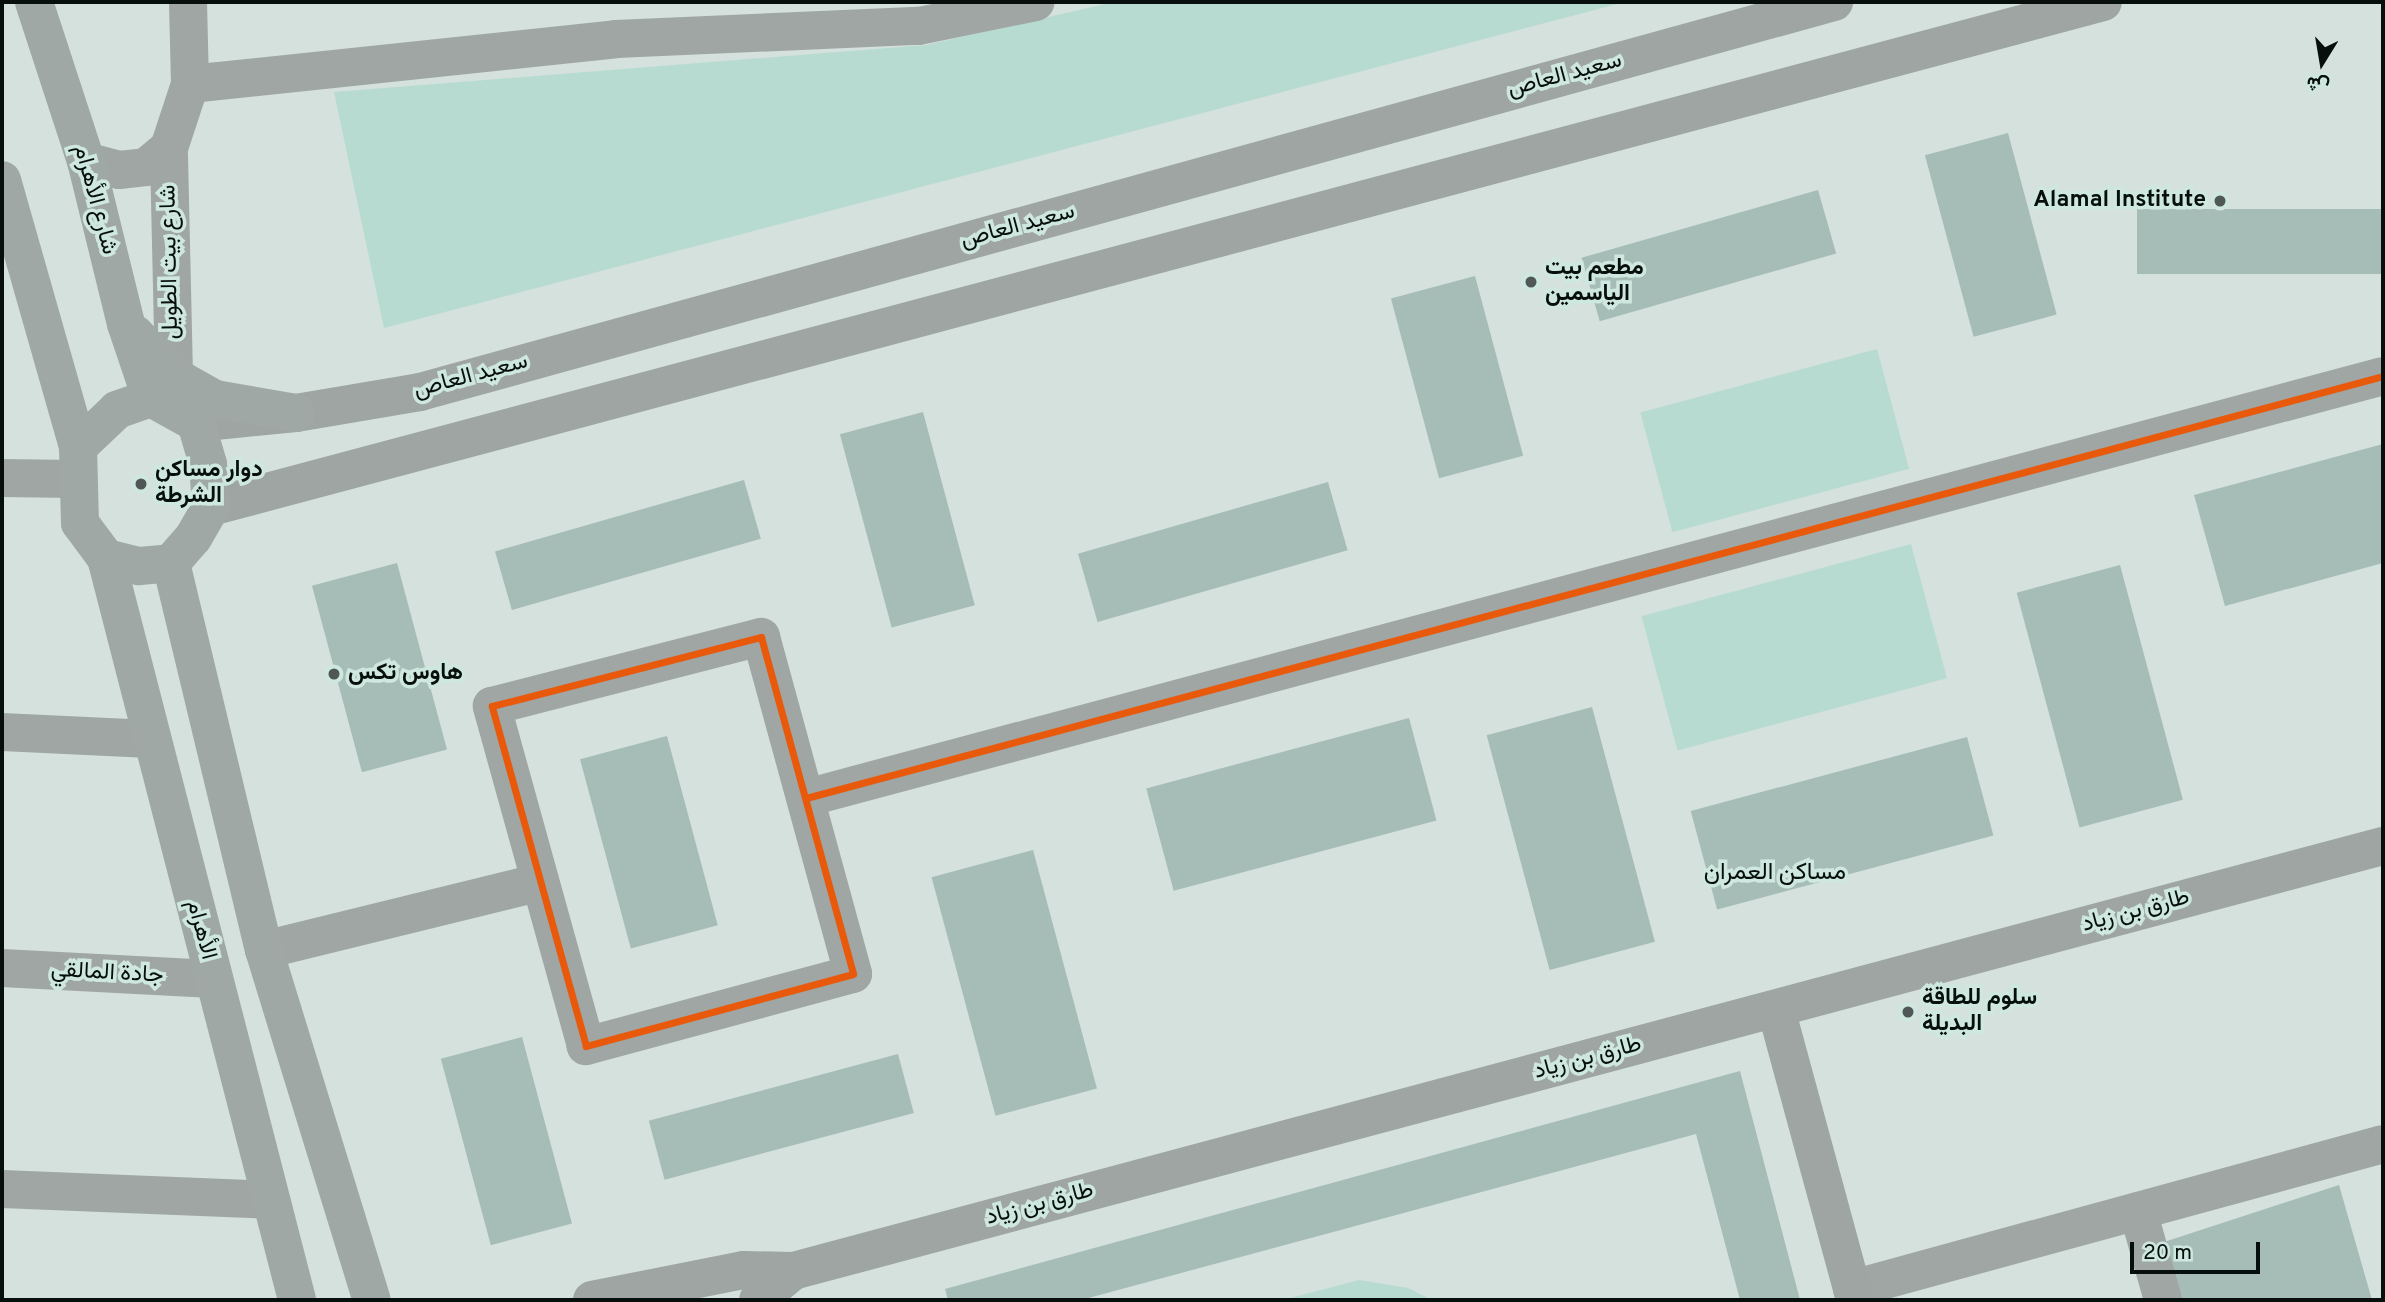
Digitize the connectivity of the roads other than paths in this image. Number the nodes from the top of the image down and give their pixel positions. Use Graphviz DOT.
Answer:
graph roads {
  1 [pos="34,2"];
  2 [pos="188,2"];
  3 [pos="1036,2"];
  4 [pos="1834,2"];
  5 [pos="2103,2"];
  6 [pos="190,84"];
  7 [pos="169,148"];
  8 [pos="86,161"];
  9 [pos="2,180"];
  10 [pos="10,240"];
  11 [pos="2383,376"];
  12 [pos="162,387"];
  13 [pos="296,413"];
  14 [pos="196,423"];
  15 [pos="76,463"];
  16 [pos="2,478"];
  17 [pos="211,507"];
  18 [pos="106,558"];
  19 [pos="171,563"];
  20 [pos="2,732"];
  21 [pos="150,739"];
  22 [pos="806,798"];
  23 [pos="2383,846"];
  24 [pos="540,882"];
  25 [pos="264,950"];
  26 [pos="2,968"];
  27 [pos="213,979"];
  28 [pos="1776,1009"];
  29 [pos="2383,1144"];
  30 [pos="2,1189"];
  31 [pos="271,1200"];
  32 [pos="2138,1211"];
  33 [pos="793,1271"];
  34 [pos="1854,1295"];
  35 [pos="297,1300"];
  36 [pos="372,1300"];
  37 [pos="592,1300"];
  38 [pos="758,1300"];
  39 [pos="2163,1300"];
  1 -- 8 [label="main road, شارع الأهرام"];
  2 -- 6 [label="street, شارع بيت الطويل"];
  3 -- 6 [label="street"];
  4 -- 13 [label="main road, سعيد العاص"];
  5 -- 17 [label="main road"];
  6 -- 7 [label="street, شارع بيت الطويل"];
  7 -- 8 [label="street"];
  7 -- 12 [label="street, شارع بيت الطويل"];
  8 -- 12 [label="main road, شارع الأهرام"];
  9 -- 10 [label="main road"];
  10 -- 15 [label="main road"];
  11 -- 22 [label="street"];
  12 -- 13 [label="main road"];
  12 -- 14 [label="main road"];
  12 -- 15 [label="main road"];
  13 -- 14 [label="main road, سعيد العاص"];
  14 -- 17 [label="main road"];
  15 -- 16 [label="street"];
  15 -- 18 [label="main road"];
  17 -- 19 [label="main road"];
  18 -- 19 [label="main road"];
  18 -- 21 [label="main road, الأهرام"];
  19 -- 25 [label="main road"];
  20 -- 21 [label="street"];
  21 -- 27 [label="main road, الأهرام"];
  22 -- 24 [label="street"];
  22 -- 24 [label="street"];
  23 -- 28 [label="main road, طارق بن زياد"];
  24 -- 25 [label="street"];
  25 -- 36 [label="main road"];
  26 -- 27 [label="street, جادة المالقي"];
  27 -- 31 [label="main road, الأهرام"];
  28 -- 33 [label="main road, طارق بن زياد"];
  28 -- 34 [label="main road"];
  29 -- 32 [label="street"];
  30 -- 31 [label="street"];
  31 -- 35 [label="main road, الأهرام"];
  32 -- 34 [label="street"];
  32 -- 39 [label="street"];
  33 -- 37 [label="main road"];
  33 -- 38 [label="main road"];
}
